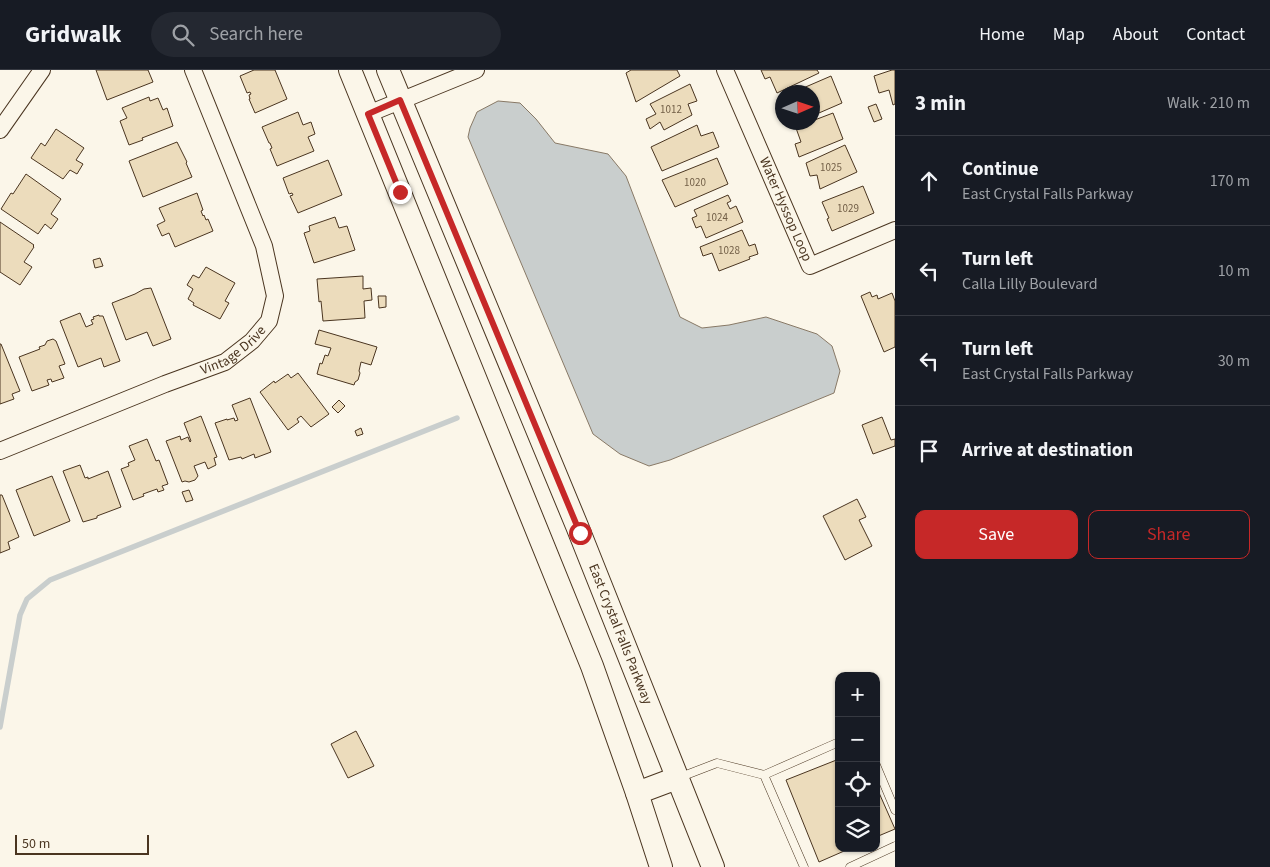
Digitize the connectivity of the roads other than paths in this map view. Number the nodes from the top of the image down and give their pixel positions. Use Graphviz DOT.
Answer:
graph roads {
  1 [pos="42,70"];
  2 [pos="193,70"];
  3 [pos="350,70"];
  4 [pos="388,70"];
  5 [pos="476,70"];
  6 [pos="725,70"];
  7 [pos="400,100"];
  8 [pos="368,114"];
  9 [pos="0,130"];
  10 [pos="895,230"];
  11 [pos="0,451"];
  12 [pos="835,744"];
  13 [pos="880,774"];
  14 [pos="764,775"];
  15 [pos="677,778"];
  16 [pos="637,793"];
  17 [pos="895,810"];
  18 [pos="895,846"];
  19 [pos="661,867"];
  20 [pos="713,867"];
  21 [pos="804,867"];
  22 [pos="850,867"];
  1 -- 9 [label="street"];
  2 -- 11 [label="street, Vintage Drive"];
  3 -- 8 [label="main road"];
  4 -- 7 [label="main road, East Crystal Falls Parkway"];
  5 -- 7 [label="street"];
  6 -- 10 [label="street, Water Hyssop Loop"];
  7 -- 8 [label="street"];
  7 -- 15 [label="main road, East Crystal Falls Parkway"];
  8 -- 16 [label="main road"];
  12 -- 14 [label="lane"];
  13 -- 17 [label="lane"];
  14 -- 15 [label="lane"];
  14 -- 21 [label="lane"];
  15 -- 16 [label="main road"];
  15 -- 20 [label="main road, East Crystal Falls Parkway"];
  16 -- 19 [label="main road"];
  18 -- 22 [label="lane"];
}
